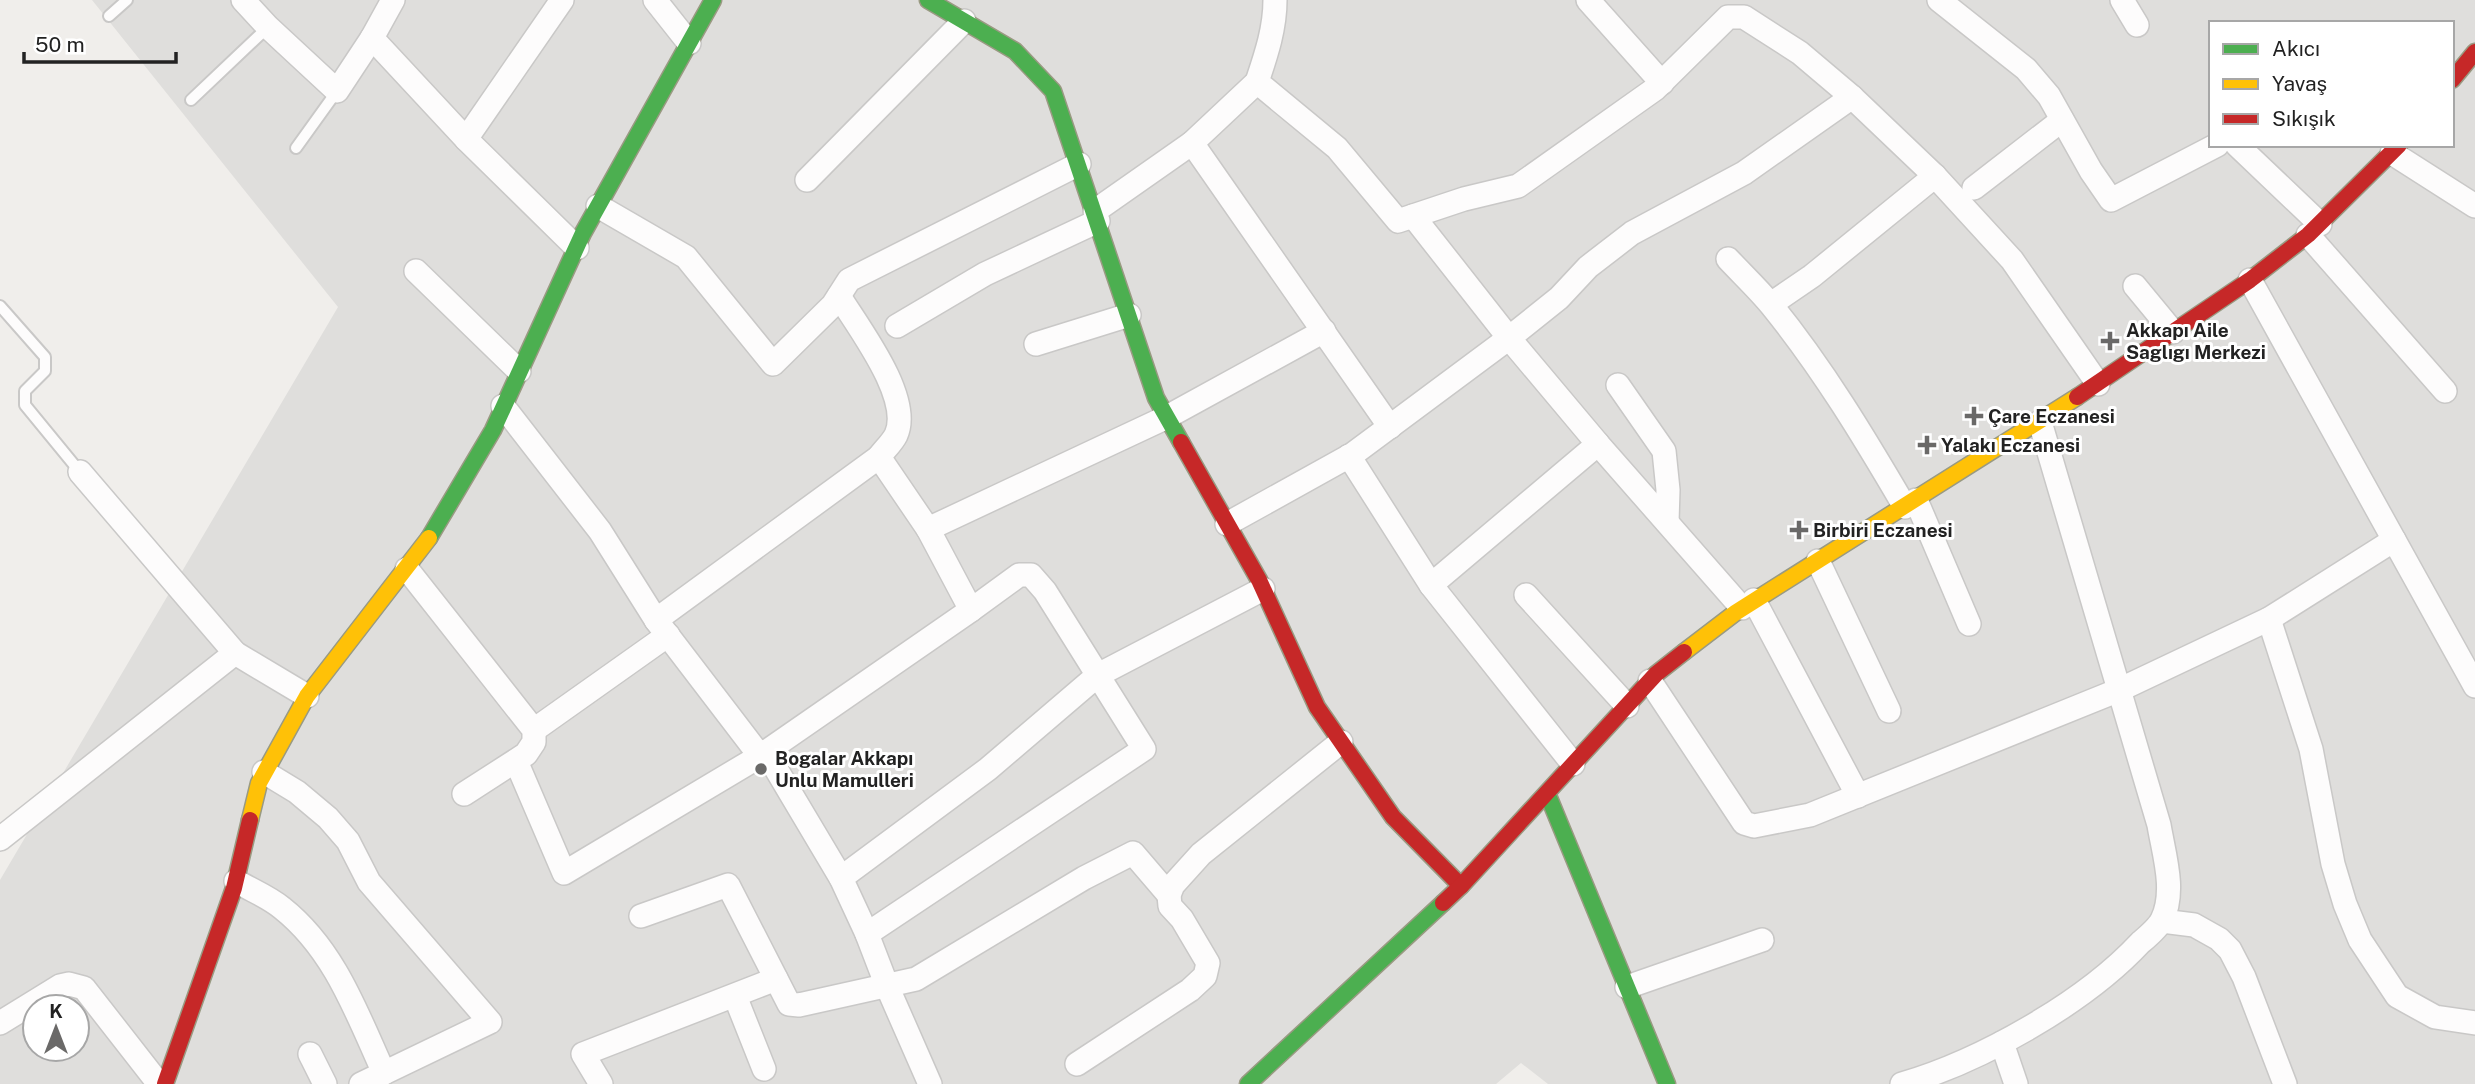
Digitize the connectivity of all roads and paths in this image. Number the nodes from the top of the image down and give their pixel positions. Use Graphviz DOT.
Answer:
graph roads {
  1 [pos="127,0"];
  2 [pos="243,0"];
  3 [pos="393,0"];
  4 [pos="562,0"];
  5 [pos="655,0"];
  6 [pos="713,0"];
  7 [pos="928,0"];
  8 [pos="1275,0"];
  9 [pos="1588,0"];
  10 [pos="1939,0"];
  11 [pos="2122,0"];
  12 [pos="108,16"];
  13 [pos="964,21"];
  14 [pos="2137,25"];
  15 [pos="268,27"];
  16 [pos="372,38"];
  17 [pos="689,43"];
  18 [pos="2475,52"];
  19 [pos="2454,78"];
  20 [pos="1257,82"];
  21 [pos="1662,83"];
  22 [pos="337,91"];
  23 [pos="1852,97"];
  24 [pos="191,100"];
  25 [pos="2062,120"];
  26 [pos="466,139"];
  27 [pos="1192,143"];
  28 [pos="2213,147"];
  29 [pos="2239,147"];
  30 [pos="296,148"];
  31 [pos="2395,149"];
  32 [pos="1079,164"];
  33 [pos="1935,176"];
  34 [pos="807,180"];
  35 [pos="1974,188"];
  36 [pos="598,206"];
  37 [pos="2475,206"];
  38 [pos="1096,216"];
  39 [pos="1413,216"];
  40 [pos="2314,230"];
  41 [pos="577,248"];
  42 [pos="1728,259"];
  43 [pos="415,271"];
  44 [pos="2250,280"];
  45 [pos="2135,286"];
  46 [pos="839,296"];
  47 [pos="1771,304"];
  48 [pos="0,306"];
  49 [pos="1129,315"];
  50 [pos="897,326"];
  51 [pos="1324,331"];
  52 [pos="2174,332"];
  53 [pos="1509,338"];
  54 [pos="1036,344"];
  55 [pos="519,371"];
  56 [pos="1618,384"];
  57 [pos="2098,384"];
  58 [pos="2445,391"];
  59 [pos="503,407"];
  60 [pos="1167,416"];
  61 [pos="2040,422"];
  62 [pos="1390,427"];
  63 [pos="1598,444"];
  64 [pos="1349,456"];
  65 [pos="879,457"];
  66 [pos="80,472"];
  67 [pos="1911,503"];
  68 [pos="1667,522"];
  69 [pos="1227,524"];
  70 [pos="928,529"];
  71 [pos="2394,540"];
  72 [pos="1818,561"];
  73 [pos="407,569"];
  74 [pos="1431,584"];
  75 [pos="1263,589"];
  76 [pos="1526,595"];
  77 [pos="1748,604"];
  78 [pos="971,610"];
  79 [pos="2269,619"];
  80 [pos="1969,624"];
  81 [pos="662,628"];
  82 [pos="235,653"];
  83 [pos="1098,675"];
  84 [pos="1650,681"];
  85 [pos="2475,686"];
  86 [pos="2119,690"];
  87 [pos="307,696"];
  88 [pos="1627,706"];
  89 [pos="1889,711"];
  90 [pos="534,730"];
  91 [pos="1341,742"];
  92 [pos="763,754"];
  93 [pos="516,761"];
  94 [pos="1573,764"];
  95 [pos="264,772"];
  96 [pos="1547,793"];
  97 [pos="464,794"];
  98 [pos="1858,796"];
  99 [pos="0,839"];
  100 [pos="841,878"];
  101 [pos="236,881"];
  102 [pos="1461,886"];
  103 [pos="1169,895"];
  104 [pos="641,916"];
  105 [pos="2162,921"];
  106 [pos="867,934"];
  107 [pos="1762,940"];
  108 [pos="776,979"];
  109 [pos="887,986"];
  110 [pos="1627,987"];
  111 [pos="735,996"];
  112 [pos="0,1023"];
  113 [pos="2475,1023"];
  114 [pos="2002,1043"];
  115 [pos="310,1054"];
  116 [pos="1077,1064"];
  117 [pos="764,1069"];
  118 [pos="384,1073"];
  119 [pos="159,1084"];
  120 [pos="165,1084"];
  121 [pos="325,1084"];
  122 [pos="360,1084"];
  123 [pos="601,1084"];
  124 [pos="930,1084"];
  125 [pos="1248,1084"];
  126 [pos="1667,1084"];
  127 [pos="1902,1084"];
  128 [pos="2016,1084"];
  129 [pos="2285,1084"];
  1 -- 12 [label="lane"];
  2 -- 15 [label="street"];
  3 -- 16 [label="street"];
  4 -- 26 [label="street"];
  5 -- 17 [label="street"];
  6 -- 17 [label="main road"];
  7 -- 13 [label="main road"];
  8 -- 20 [label="street"];
  9 -- 21 [label="street"];
  10 -- 25 [label="street"];
  11 -- 14 [label="street"];
  13 -- 32 [label="main road"];
  13 -- 34 [label="street"];
  15 -- 22 [label="street"];
  15 -- 24 [label="lane"];
  16 -- 22 [label="street"];
  16 -- 26 [label="street"];
  17 -- 36 [label="main road"];
  18 -- 19 [label="main road"];
  20 -- 27 [label="street"];
  20 -- 39 [label="street"];
  21 -- 23 [label="street"];
  21 -- 39 [label="street"];
  22 -- 30 [label="lane"];
  23 -- 33 [label="street"];
  23 -- 53 [label="street"];
  25 -- 28 [label="street"];
  25 -- 35 [label="street"];
  26 -- 41 [label="street"];
  27 -- 38 [label="street"];
  27 -- 51 [label="street"];
  29 -- 40 [label="street"];
  31 -- 37 [label="street"];
  31 -- 40 [label="main road"];
  32 -- 38 [label="main road"];
  32 -- 46 [label="street"];
  33 -- 47 [label="street"];
  33 -- 57 [label="street"];
  36 -- 41 [label="main road"];
  36 -- 46 [label="street"];
  38 -- 49 [label="main road"];
  38 -- 50 [label="street"];
  39 -- 53 [label="street"];
  40 -- 44 [label="main road"];
  40 -- 58 [label="street"];
  41 -- 55 [label="main road"];
  42 -- 47 [label="street"];
  43 -- 55 [label="street"];
  44 -- 52 [label="main road"];
  44 -- 71 [label="street"];
  45 -- 52 [label="street"];
  46 -- 65 [label="street"];
  47 -- 67 [label="street"];
  48 -- 66 [label="lane"];
  49 -- 54 [label="street"];
  49 -- 60 [label="main road"];
  51 -- 60 [label="street"];
  51 -- 62 [label="street"];
  52 -- 57 [label="main road"];
  53 -- 62 [label="street"];
  53 -- 63 [label="street"];
  55 -- 59 [label="main road"];
  56 -- 68 [label="street"];
  57 -- 61 [label="main road"];
  59 -- 73 [label="main road"];
  59 -- 81 [label="street"];
  60 -- 69 [label="main road"];
  60 -- 70 [label="street"];
  61 -- 67 [label="main road"];
  61 -- 86 [label="street"];
  62 -- 64 [label="street"];
  63 -- 68 [label="street"];
  63 -- 74 [label="street"];
  64 -- 69 [label="street"];
  64 -- 74 [label="street"];
  65 -- 70 [label="street"];
  65 -- 81 [label="street"];
  66 -- 82 [label="street"];
  67 -- 72 [label="main road"];
  67 -- 80 [label="street"];
  68 -- 77 [label="street"];
  69 -- 75 [label="main road"];
  70 -- 78 [label="street"];
  71 -- 79 [label="street"];
  71 -- 85 [label="street"];
  72 -- 77 [label="main road"];
  72 -- 89 [label="street"];
  73 -- 87 [label="main road"];
  73 -- 90 [label="street"];
  74 -- 94 [label="street"];
  75 -- 83 [label="street"];
  75 -- 91 [label="main road"];
  76 -- 88 [label="street"];
  77 -- 84 [label="main road"];
  77 -- 98 [label="street"];
  78 -- 83 [label="street"];
  78 -- 92 [label="street"];
  79 -- 86 [label="street"];
  79 -- 113 [label="street"];
  81 -- 90 [label="street"];
  81 -- 92 [label="street"];
  82 -- 87 [label="street"];
  82 -- 99 [label="street"];
  83 -- 100 [label="street"];
  83 -- 106 [label="street"];
  84 -- 88 [label="main road"];
  84 -- 98 [label="street"];
  86 -- 98 [label="street"];
  86 -- 105 [label="street"];
  87 -- 95 [label="main road"];
  88 -- 94 [label="main road"];
  90 -- 93 [label="street"];
  91 -- 102 [label="main road"];
  91 -- 103 [label="street"];
  92 -- 93 [label="street"];
  92 -- 100 [label="street"];
  93 -- 97 [label="street"];
  94 -- 96 [label="main road"];
  95 -- 101 [label="main road"];
  95 -- 118 [label="street"];
  96 -- 102 [label="main road"];
  96 -- 110 [label="main road"];
  100 -- 106 [label="street"];
  101 -- 118 [label="street"];
  101 -- 120 [label="main road"];
  102 -- 125 [label="main road"];
  103 -- 109 [label="street"];
  103 -- 116 [label="street"];
  104 -- 108 [label="street"];
  105 -- 114 [label="street"];
  105 -- 129 [label="street"];
  106 -- 109 [label="street"];
  107 -- 110 [label="street"];
  108 -- 109 [label="street"];
  108 -- 111 [label="street"];
  109 -- 124 [label="street"];
  110 -- 126 [label="main road"];
  111 -- 117 [label="street"];
  111 -- 123 [label="street"];
  112 -- 119 [label="street"];
  114 -- 127 [label="street"];
  114 -- 128 [label="street"];
  115 -- 121 [label="street"];
  118 -- 122 [label="street"];
}
